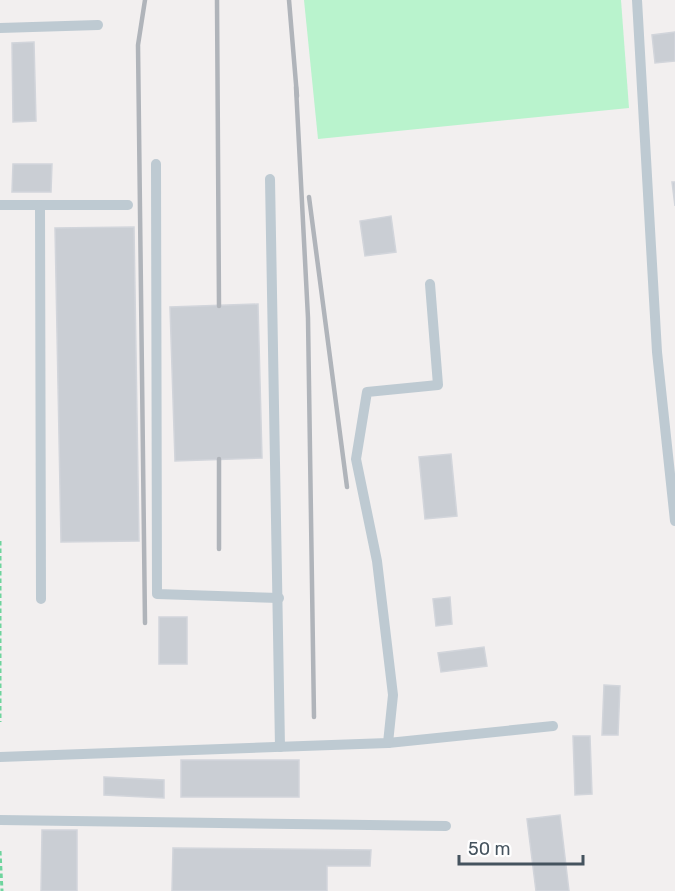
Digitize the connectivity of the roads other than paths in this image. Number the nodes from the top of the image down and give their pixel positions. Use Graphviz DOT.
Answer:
graph roads {
  1 [pos="637,0"];
  2 [pos="98,25"];
  3 [pos="0,27"];
  4 [pos="156,164"];
  5 [pos="270,179"];
  6 [pos="0,204"];
  7 [pos="40,205"];
  8 [pos="128,205"];
  9 [pos="430,284"];
  10 [pos="675,521"];
  11 [pos="279,598"];
  12 [pos="41,600"];
  13 [pos="553,726"];
  14 [pos="388,743"];
  15 [pos="280,747"];
  16 [pos="0,757"];
  17 [pos="0,820"];
  18 [pos="446,826"];
  1 -- 10 [label="lane"];
  2 -- 3 [label="lane"];
  4 -- 11 [label="lane"];
  5 -- 11 [label="lane"];
  6 -- 7 [label="lane"];
  7 -- 8 [label="lane"];
  7 -- 12 [label="lane"];
  9 -- 14 [label="lane"];
  11 -- 15 [label="lane"];
  13 -- 14 [label="lane"];
  14 -- 15 [label="lane"];
  15 -- 16 [label="lane"];
  17 -- 18 [label="lane"];
}
